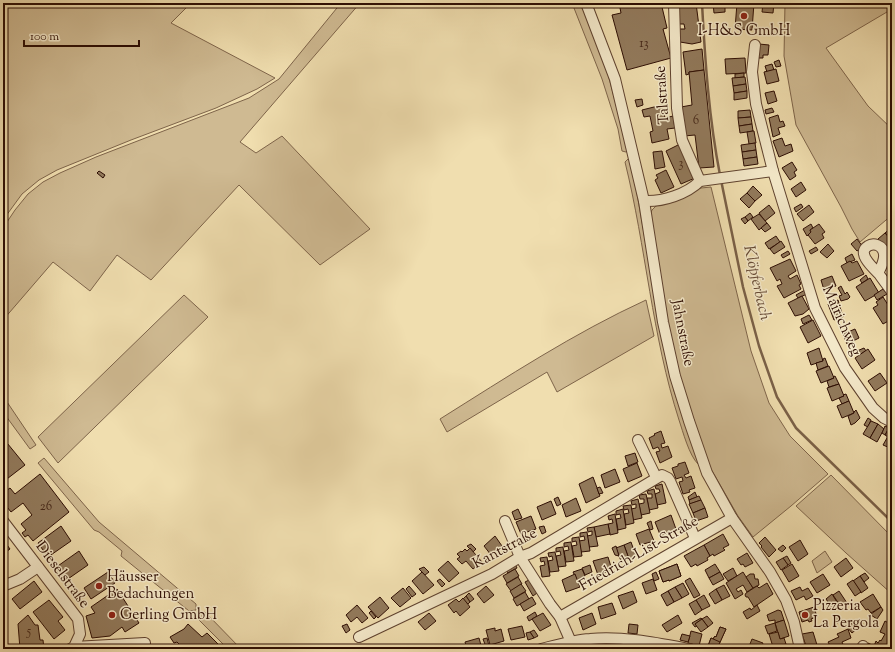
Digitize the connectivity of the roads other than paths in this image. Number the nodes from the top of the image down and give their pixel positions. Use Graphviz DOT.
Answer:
graph roads {
  1 [pos="586,3"];
  2 [pos="674,3"];
  3 [pos="755,45"];
  4 [pos="773,171"];
  5 [pos="700,181"];
  6 [pos="644,201"];
  7 [pos="878,273"];
  8 [pos="892,292"];
  9 [pos="892,422"];
  10 [pos="638,440"];
  11 [pos="658,476"];
  12 [pos="732,518"];
  13 [pos="3,521"];
  14 [pos="505,521"];
  15 [pos="695,538"];
  16 [pos="520,557"];
  17 [pos="38,567"];
  18 [pos="3,586"];
  19 [pos="560,617"];
  20 [pos="359,637"];
  21 [pos="571,642"];
  22 [pos="145,643"];
  23 [pos="72,648"];
  24 [pos="541,649"];
  25 [pos="689,649"];
  26 [pos="800,649"];
  1 -- 6 [label="street, Jahnstraße"];
  2 -- 5 [label="street, Talstraße"];
  3 -- 4 [label="street, Mairichweg"];
  4 -- 5 [label="street"];
  4 -- 9 [label="street, Mairichweg"];
  5 -- 6 [label="street"];
  6 -- 12 [label="street, Jahnstraße"];
  7 -- 8 [label="street"];
  10 -- 11 [label="street"];
  11 -- 15 [label="street"];
  11 -- 16 [label="street, Kantstraße"];
  12 -- 15 [label="street, Friedrich-List-Straße"];
  12 -- 26 [label="street, Jahnstraße"];
  13 -- 17 [label="street, Dieselstraße"];
  14 -- 16 [label="street"];
  15 -- 19 [label="street, Friedrich-List-Straße"];
  16 -- 19 [label="street"];
  16 -- 20 [label="street, Kantstraße"];
  17 -- 18 [label="street"];
  17 -- 23 [label="street, Dieselstraße"];
  19 -- 21 [label="street"];
  21 -- 24 [label="street"];
  21 -- 25 [label="street"];
  22 -- 23 [label="street"];
}
